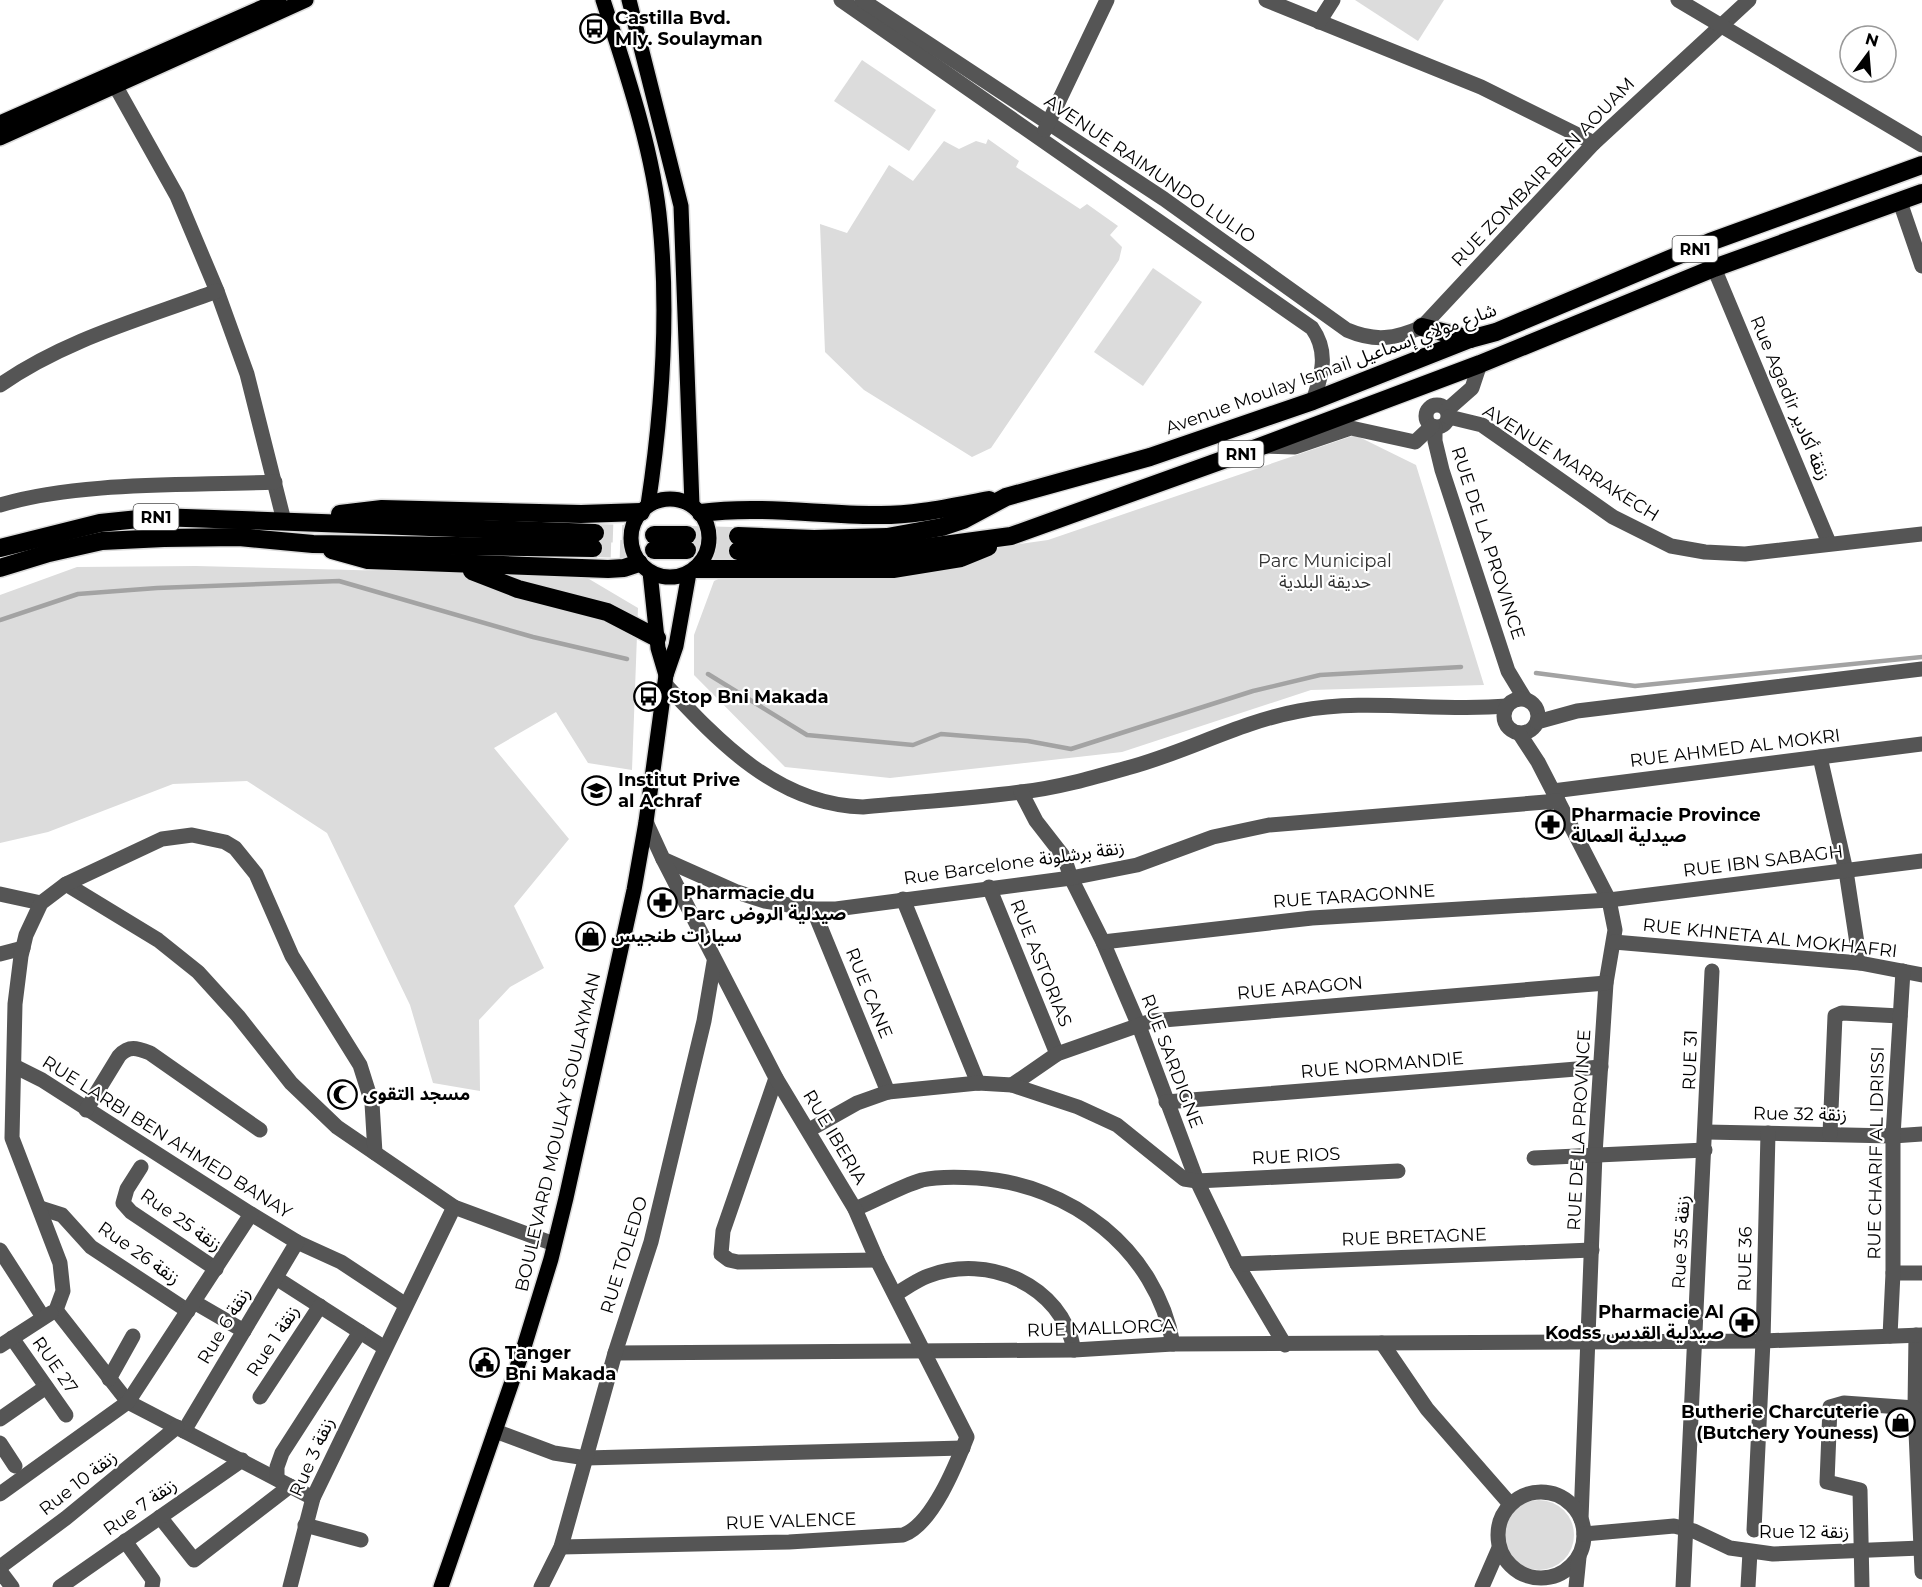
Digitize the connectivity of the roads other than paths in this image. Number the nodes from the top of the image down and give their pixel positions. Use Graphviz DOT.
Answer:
graph roads {
  1 [pos="279,0"];
  2 [pos="306,0"];
  3 [pos="603,0"];
  4 [pos="629,0"];
  5 [pos="841,0"];
  6 [pos="862,0"];
  7 [pos="1107,0"];
  8 [pos="1266,0"];
  9 [pos="1333,0"];
  10 [pos="1678,0"];
  11 [pos="1749,0"];
  12 [pos="1319,22"];
  13 [pos="1719,25"];
  14 [pos="135,71"];
  15 [pos="116,87"];
  16 [pos="0,123"];
  17 [pos="1049,123"];
  18 [pos="1041,137"];
  19 [pos="0,138"];
  20 [pos="1594,143"];
  21 [pos="1922,145"];
  22 [pos="1922,165"];
  23 [pos="1922,194"];
  24 [pos="1900,202"];
  25 [pos="1922,266"];
  26 [pos="1714,268"];
  27 [pos="217,291"];
  28 [pos="1422,327"];
  29 [pos="1470,339"];
  30 [pos="1480,364"];
  31 [pos="0,385"];
  32 [pos="1313,400"];
  33 [pos="1448,414"];
  34 [pos="1434,426"];
  35 [pos="1407,442"];
  36 [pos="1262,446"];
  37 [pos="1441,467"];
  38 [pos="275,482"];
  39 [pos="1006,497"];
  40 [pos="0,505"];
  41 [pos="644,508"];
  42 [pos="697,509"];
  43 [pos="284,521"];
  44 [pos="316,522"];
  45 [pos="1922,534"];
  46 [pos="1000,539"];
  47 [pos="654,542"];
  48 [pos="687,542"];
  49 [pos="1829,543"];
  50 [pos="313,544"];
  51 [pos="0,548"];
  52 [pos="456,565"];
  53 [pos="0,568"];
  54 [pos="645,568"];
  55 [pos="692,571"];
  56 [pos="657,638"];
  57 [pos="1922,669"];
  58 [pos="666,680"];
  59 [pos="1516,707"];
  60 [pos="1577,711"];
  61 [pos="1536,725"];
  62 [pos="1519,733"];
  63 [pos="1922,744"];
  64 [pos="1820,757"];
  65 [pos="1538,762"];
  66 [pos="1021,792"];
  67 [pos="1555,796"];
  68 [pos="646,822"];
  69 [pos="663,859"];
  70 [pos="1922,861"];
  71 [pos="1846,871"];
  72 [pos="1071,878"];
  73 [pos="66,884"];
  74 [pos="989,887"];
  75 [pos="0,894"];
  76 [pos="903,899"];
  77 [pos="1609,900"];
  78 [pos="41,903"];
  79 [pos="813,909"];
  80 [pos="1103,942"];
  81 [pos="1614,942"];
  82 [pos="23,948"];
  83 [pos="0,954"];
  84 [pos="714,962"];
  85 [pos="1860,963"];
  86 [pos="1712,971"];
  87 [pos="1903,971"];
  88 [pos="1922,975"];
  89 [pos="1606,983"];
  90 [pos="1900,1016"];
  91 [pos="1139,1026"];
  92 [pos="1057,1053"];
  93 [pos="15,1066"];
  94 [pos="1601,1067"];
  95 [pos="776,1078"];
  96 [pos="978,1083"];
  97 [pos="1012,1085"];
  98 [pos="888,1092"];
  99 [pos="1166,1102"];
  100 [pos="86,1110"];
  101 [pos="260,1130"];
  102 [pos="809,1130"];
  103 [pos="1706,1132"];
  104 [pos="1768,1133"];
  105 [pos="1830,1134"];
  106 [pos="1922,1134"];
  107 [pos="1893,1137"];
  108 [pos="6,1138"];
  109 [pos="1706,1150"];
  110 [pos="375,1153"];
  111 [pos="1595,1154"];
  112 [pos="1534,1158"];
  113 [pos="141,1167"];
  114 [pos="1398,1171"];
  115 [pos="1197,1181"];
  116 [pos="454,1207"];
  117 [pos="40,1208"];
  118 [pos="855,1209"];
  119 [pos="251,1214"];
  120 [pos="297,1242"];
  121 [pos="554,1244"];
  122 [pos="0,1250"];
  123 [pos="1592,1250"];
  124 [pos="877,1260"];
  125 [pos="1237,1264"];
  126 [pos="216,1269"];
  127 [pos="1893,1273"];
  128 [pos="1922,1273"];
  129 [pos="276,1278"];
  130 [pos="896,1294"];
  131 [pos="320,1305"];
  132 [pos="406,1305"];
  133 [pos="191,1306"];
  134 [pos="50,1314"];
  135 [pos="244,1331"];
  136 [pos="360,1332"];
  137 [pos="1919,1335"];
  138 [pos="134,1336"];
  139 [pos="1890,1336"];
  140 [pos="1696,1341"];
  141 [pos="1763,1341"];
  142 [pos="6,1342"];
  143 [pos="1588,1342"];
  144 [pos="1382,1343"];
  145 [pos="1173,1344"];
  146 [pos="1285,1345"];
  147 [pos="385,1348"];
  148 [pos="1074,1350"];
  149 [pos="926,1352"];
  150 [pos="615,1353"];
  151 [pos="110,1379"];
  152 [pos="46,1387"];
  153 [pos="260,1397"];
  154 [pos="128,1402"];
  155 [pos="1915,1408"];
  156 [pos="66,1414"];
  157 [pos="0,1419"];
  158 [pos="181,1429"];
  159 [pos="495,1431"];
  160 [pos="965,1442"];
  161 [pos="0,1443"];
  162 [pos="586,1458"];
  163 [pos="242,1460"];
  164 [pos="15,1466"];
  165 [pos="1920,1478"];
  166 [pos="284,1482"];
  167 [pos="0,1494"];
  168 [pos="313,1498"];
  169 [pos="1510,1504"];
  170 [pos="160,1517"];
  171 [pos="304,1525"];
  172 [pos="1583,1526"];
  173 [pos="1686,1528"];
  174 [pos="1754,1530"];
  175 [pos="361,1540"];
  176 [pos="125,1541"];
  177 [pos="561,1547"];
  178 [pos="1499,1548"];
  179 [pos="1921,1548"];
  180 [pos="1860,1551"];
  181 [pos="1750,1552"];
  182 [pos="1579,1557"];
  183 [pos="0,1569"];
  184 [pos="1922,1572"];
  185 [pos="12,1587"];
  186 [pos="60,1587"];
  187 [pos="152,1587"];
  188 [pos="290,1587"];
  189 [pos="441,1587"];
  190 [pos="541,1587"];
  191 [pos="1482,1587"];
  192 [pos="1576,1587"];
  193 [pos="1683,1587"];
  194 [pos="1748,1587"];
  195 [pos="1862,1587"];
  1 -- 14 [label="main road"];
  2 -- 14 [label="main road"];
  3 -- 41 [label="main road"];
  4 -- 42 [label="main road"];
  5 -- 18 [label="street, AVENUE RAIMUNDO LULIO"];
  6 -- 17 [label="street, AVENUE RAIMUNDO LULIO"];
  7 -- 17 [label="street"];
  8 -- 12 [label="street"];
  9 -- 12 [label="street"];
  10 -- 13 [label="street"];
  11 -- 13 [label="street, RUE ZOMBAIR BEN AOUAM"];
  12 -- 20 [label="street"];
  13 -- 20 [label="street, RUE ZOMBAIR BEN AOUAM"];
  13 -- 21 [label="street"];
  14 -- 15 [label="main road"];
  14 -- 16 [label="main road"];
  15 -- 19 [label="main road"];
  15 -- 27 [label="street"];
  17 -- 18 [label="street"];
  17 -- 28 [label="street, AVENUE RAIMUNDO LULIO"];
  18 -- 32 [label="street, AVENUE RAIMUNDO LULIO"];
  20 -- 28 [label="street, RUE ZOMBAIR BEN AOUAM"];
  22 -- 29 [label="highway, Avenue Moulay Ismail شارع مولاي إسماعيل / RN1"];
  23 -- 24 [label="highway, Avenue Moulay Ismail شارع مولاي إسماعيل / RN1"];
  24 -- 25 [label="street"];
  24 -- 26 [label="highway, Avenue Moulay Ismail شارع مولاي إسماعيل / RN1"];
  26 -- 30 [label="highway, Avenue Moulay Ismail شارع مولاي إسماعيل / RN1"];
  26 -- 49 [label="street, Rue Agadir زنقة أكادير"];
  27 -- 31 [label="street"];
  27 -- 38 [label="street"];
  28 -- 29 [label="highway"];
  29 -- 32 [label="highway, Avenue Moulay Ismail شارع مولاي إسماعيل / RN1"];
  30 -- 33 [label="street"];
  30 -- 36 [label="highway, Avenue Moulay Ismail شارع مولاي إسماعيل / RN1"];
  32 -- 39 [label="highway, Avenue Moulay Ismail شارع مولاي إسماعيل / RN1"];
  33 -- 34 [label="street"];
  33 -- 34 [label="street"];
  33 -- 49 [label="street, AVENUE MARRAKECH"];
  34 -- 35 [label="street"];
  34 -- 37 [label="street, RUE DE LA PROVINCE"];
  35 -- 36 [label="street"];
  35 -- 37 [label="street"];
  36 -- 46 [label="highway, Avenue Moulay Ismail شارع مولاي إسماعيل / RN1"];
  37 -- 59 [label="street, RUE DE LA PROVINCE"];
  38 -- 40 [label="street"];
  38 -- 43 [label="street"];
  39 -- 42 [label="highway"];
  39 -- 46 [label="highway, Avenue Moulay Ismail شارع مولاي إسماعيل / RN1"];
  41 -- 42 [label="main road"];
  41 -- 44 [label="highway"];
  41 -- 54 [label="main road"];
  42 -- 55 [label="main road"];
  43 -- 44 [label="highway, RN1"];
  43 -- 51 [label="highway, RN1"];
  44 -- 50 [label="highway, RN1"];
  45 -- 49 [label="street, AVENUE MARRAKECH"];
  46 -- 55 [label="highway"];
  47 -- 48 [label="highway"];
  50 -- 52 [label="highway"];
  50 -- 53 [label="highway, RN1"];
  52 -- 54 [label="highway"];
  52 -- 56 [label="highway"];
  54 -- 55 [label="main road"];
  54 -- 56 [label="main road, BOULEVARD MOULAY SOULAYMAN"];
  55 -- 58 [label="main road, BOULEVARD MOULAY SOULAYMAN"];
  56 -- 58 [label="main road, BOULEVARD MOULAY SOULAYMAN"];
  57 -- 60 [label="street"];
  58 -- 66 [label="street"];
  58 -- 68 [label="main road, BOULEVARD MOULAY SOULAYMAN"];
  59 -- 60 [label="street"];
  59 -- 61 [label="street, RUE DE LA PROVINCE"];
  59 -- 62 [label="street, RUE DE LA PROVINCE"];
  59 -- 66 [label="street"];
  60 -- 61 [label="street"];
  61 -- 62 [label="street"];
  61 -- 65 [label="street, RUE DE LA PROVINCE"];
  62 -- 65 [label="street, RUE DE LA PROVINCE"];
  63 -- 64 [label="street, RUE AHMED AL MOKRI"];
  64 -- 67 [label="street, RUE AHMED AL MOKRI"];
  64 -- 71 [label="street"];
  65 -- 67 [label="street, RUE DE LA PROVINCE"];
  66 -- 72 [label="street, RUE SARDIGNE"];
  67 -- 72 [label="street, Rue Barcelone زنقة برشلونة"];
  67 -- 77 [label="street, RUE DE LA PROVINCE"];
  68 -- 69 [label="street"];
  68 -- 121 [label="main road, BOULEVARD MOULAY SOULAYMAN"];
  69 -- 79 [label="street, Rue Barcelone زنقة برشلونة"];
  69 -- 84 [label="street, RUE IBERIA"];
  70 -- 71 [label="street, RUE IBN SABAGH"];
  71 -- 77 [label="street, RUE IBN SABAGH"];
  71 -- 85 [label="street"];
  72 -- 74 [label="street, Rue Barcelone زنقة برشلونة"];
  72 -- 80 [label="street, RUE SARDIGNE"];
  73 -- 78 [label="street"];
  73 -- 110 [label="street"];
  73 -- 110 [label="street"];
  74 -- 76 [label="street, Rue Barcelone زنقة برشلونة"];
  74 -- 92 [label="street, RUE ASTORIAS"];
  75 -- 78 [label="street"];
  76 -- 79 [label="street, Rue Barcelone زنقة برشلونة"];
  76 -- 96 [label="street"];
  77 -- 80 [label="street, RUE TARAGONNE"];
  77 -- 81 [label="street, RUE DE LA PROVINCE"];
  78 -- 82 [label="street"];
  79 -- 98 [label="street, RUE CANE"];
  80 -- 91 [label="street, RUE SARDIGNE"];
  81 -- 85 [label="street, RUE KHNETA AL MOKHAFRI"];
  81 -- 89 [label="street, RUE DE LA PROVINCE"];
  82 -- 83 [label="street"];
  82 -- 93 [label="street"];
  84 -- 95 [label="street, RUE IBERIA"];
  84 -- 150 [label="street, RUE TOLEDO"];
  85 -- 87 [label="street, RUE KHNETA AL MOKHAFRI"];
  86 -- 103 [label="street, RUE 31"];
  87 -- 88 [label="street, RUE KHNETA AL MOKHAFRI"];
  87 -- 90 [label="street, RUE CHARIF AL IDRISSI"];
  89 -- 91 [label="street, RUE ARAGON"];
  89 -- 94 [label="street, RUE DE LA PROVINCE"];
  90 -- 105 [label="street"];
  90 -- 107 [label="street, RUE CHARIF AL IDRISSI"];
  91 -- 92 [label="street, RUE ARAGON"];
  91 -- 99 [label="street, RUE SARDIGNE"];
  92 -- 97 [label="street, RUE ARAGON"];
  93 -- 100 [label="street, RUE LARBI BEN AHMED BANAY"];
  93 -- 108 [label="street"];
  94 -- 99 [label="street, RUE NORMANDIE"];
  94 -- 111 [label="street, RUE DE LA PROVINCE"];
  95 -- 102 [label="street, RUE IBERIA"];
  95 -- 124 [label="street"];
  96 -- 97 [label="street"];
  96 -- 98 [label="street"];
  97 -- 115 [label="street"];
  98 -- 102 [label="street"];
  99 -- 115 [label="street, RUE SARDIGNE"];
  100 -- 101 [label="street"];
  100 -- 119 [label="street, RUE LARBI BEN AHMED BANAY"];
  102 -- 118 [label="street, RUE IBERIA"];
  103 -- 104 [label="street, Rue 32 زنقة"];
  103 -- 109 [label="street, RUE 31"];
  104 -- 105 [label="street, Rue 32 زنقة"];
  104 -- 141 [label="street, RUE 36"];
  105 -- 107 [label="street, Rue 32 زنقة"];
  106 -- 107 [label="street, Rue 32 زنقة"];
  107 -- 127 [label="street, RUE CHARIF AL IDRISSI"];
  108 -- 117 [label="street"];
  109 -- 111 [label="street"];
  109 -- 140 [label="street, Rue 35 زنقة"];
  110 -- 116 [label="street"];
  111 -- 112 [label="street"];
  111 -- 123 [label="street, RUE DE LA PROVINCE"];
  113 -- 126 [label="street, Rue 25 زنقة"];
  114 -- 115 [label="street, RUE RIOS"];
  115 -- 125 [label="street, RUE SARDIGNE"];
  116 -- 121 [label="street"];
  116 -- 132 [label="street, Rue 3 زنقة"];
  117 -- 133 [label="street, Rue 26 زنقة"];
  117 -- 134 [label="street"];
  118 -- 124 [label="street, RUE IBERIA"];
  118 -- 145 [label="street"];
  119 -- 120 [label="street, RUE LARBI BEN AHMED BANAY"];
  119 -- 126 [label="street"];
  120 -- 129 [label="street, Rue 6 زنقة"];
  120 -- 132 [label="street, RUE LARBI BEN AHMED BANAY"];
  121 -- 159 [label="main road, BOULEVARD MOULAY SOULAYMAN"];
  122 -- 134 [label="street"];
  123 -- 125 [label="street, RUE BRETAGNE"];
  123 -- 143 [label="street, RUE DE LA PROVINCE"];
  124 -- 130 [label="street, RUE IBERIA"];
  125 -- 146 [label="street, RUE SARDIGNE"];
  126 -- 133 [label="street"];
  127 -- 128 [label="street"];
  127 -- 139 [label="street, RUE CHARIF AL IDRISSI"];
  129 -- 131 [label="street"];
  129 -- 135 [label="street, Rue 6 زنقة"];
  130 -- 148 [label="street"];
  130 -- 149 [label="street, RUE IBERIA"];
  131 -- 136 [label="street"];
  131 -- 153 [label="street, Rue 1 زنقة"];
  132 -- 147 [label="street, Rue 3 زنقة"];
  133 -- 135 [label="street, Rue 26 زنقة"];
  133 -- 154 [label="street"];
  134 -- 142 [label="street"];
  134 -- 151 [label="street"];
  135 -- 158 [label="street, Rue 6 زنقة"];
  136 -- 147 [label="street"];
  136 -- 166 [label="street"];
  137 -- 139 [label="street, RUE MALLORCA"];
  137 -- 155 [label="street"];
  138 -- 151 [label="street"];
  139 -- 141 [label="street, RUE MALLORCA"];
  140 -- 141 [label="street, RUE MALLORCA"];
  140 -- 143 [label="street, RUE MALLORCA"];
  140 -- 173 [label="street, Rue 35 زنقة"];
  141 -- 174 [label="street, RUE 36"];
  142 -- 152 [label="street, RUE 27"];
  143 -- 144 [label="street, RUE MALLORCA"];
  143 -- 172 [label="street, RUE DE LA PROVINCE"];
  144 -- 146 [label="street, RUE MALLORCA"];
  144 -- 169 [label="street"];
  145 -- 146 [label="street, RUE MALLORCA"];
  145 -- 148 [label="street, RUE MALLORCA"];
  147 -- 168 [label="street, Rue 3 زنقة"];
  148 -- 149 [label="street, RUE MALLORCA"];
  149 -- 150 [label="street, RUE MALLORCA"];
  149 -- 160 [label="street, RUE IBERIA"];
  150 -- 162 [label="street, RUE TOLEDO"];
  151 -- 154 [label="street"];
  152 -- 156 [label="street, RUE 27"];
  152 -- 157 [label="street"];
  154 -- 158 [label="street"];
  154 -- 167 [label="street"];
  155 -- 165 [label="street"];
  155 -- 180 [label="street"];
  158 -- 163 [label="street"];
  158 -- 183 [label="street, Rue 10 زنقة"];
  159 -- 162 [label="street"];
  159 -- 189 [label="main road, BOULEVARD MOULAY SOULAYMAN"];
  160 -- 162 [label="street"];
  160 -- 177 [label="street, RUE VALENCE"];
  161 -- 164 [label="street"];
  162 -- 177 [label="street, RUE TOLEDO"];
  163 -- 166 [label="street"];
  163 -- 170 [label="street, Rue 7 زنقة"];
  165 -- 179 [label="street"];
  166 -- 168 [label="street"];
  166 -- 170 [label="street"];
  168 -- 171 [label="street, Rue 3 زنقة"];
  169 -- 172 [label="street"];
  169 -- 178 [label="street"];
  170 -- 176 [label="street, Rue 7 زنقة"];
  171 -- 175 [label="street"];
  171 -- 188 [label="street, Rue 3 زنقة"];
  172 -- 173 [label="street, Rue 12 زنقة"];
  172 -- 182 [label="street"];
  173 -- 181 [label="street, Rue 12 زنقة"];
  173 -- 193 [label="street, Rue 35 زنقة"];
  176 -- 186 [label="street, Rue 7 زنقة"];
  176 -- 187 [label="street"];
  177 -- 190 [label="street, RUE TOLEDO"];
  178 -- 182 [label="street"];
  178 -- 191 [label="street"];
  179 -- 180 [label="street, Rue 12 زنقة"];
  179 -- 184 [label="street"];
  180 -- 181 [label="street, Rue 12 زنقة"];
  180 -- 195 [label="street"];
  181 -- 194 [label="street"];
  182 -- 192 [label="street"];
  183 -- 185 [label="street"];
}
